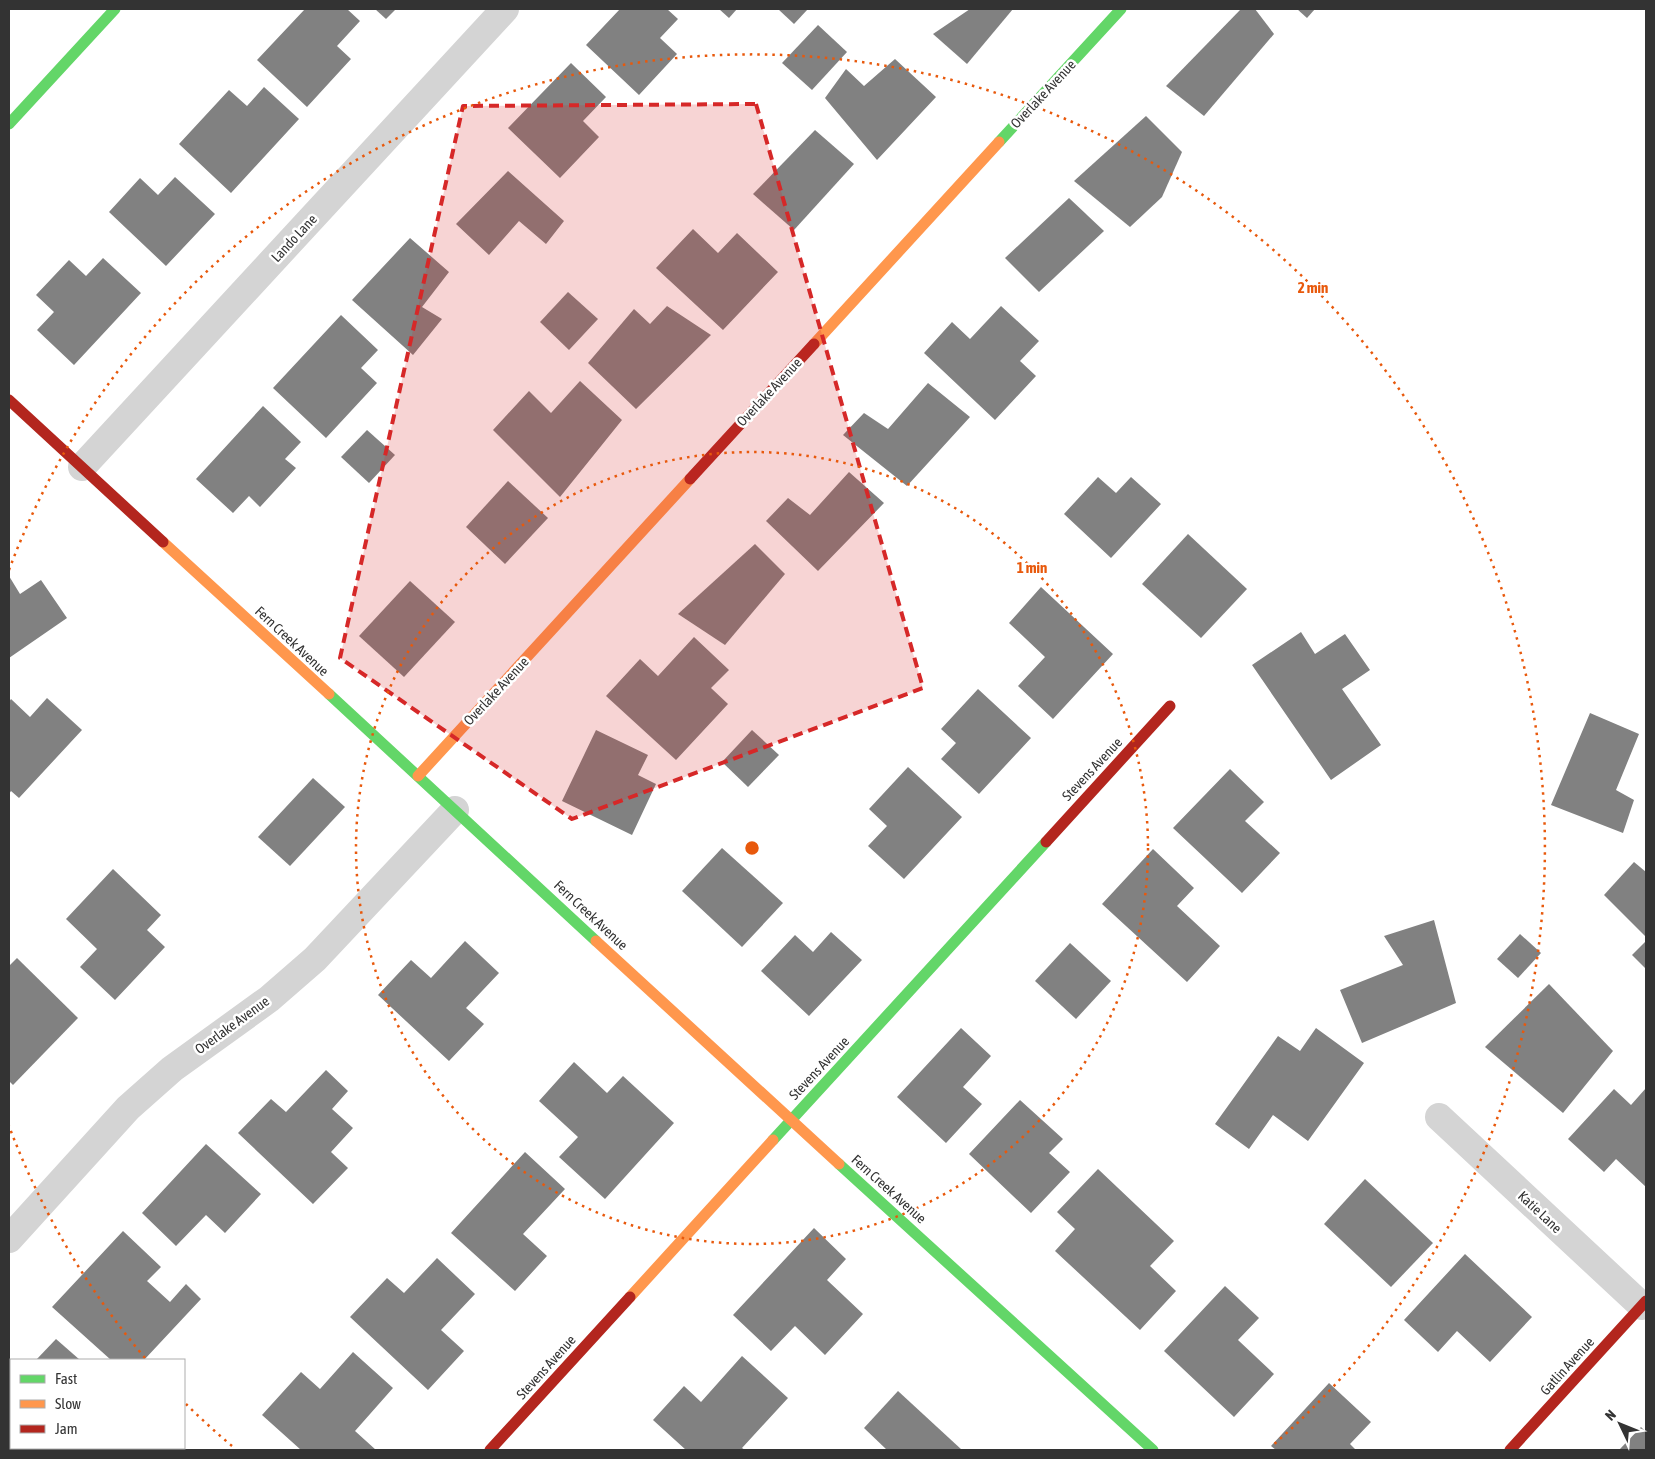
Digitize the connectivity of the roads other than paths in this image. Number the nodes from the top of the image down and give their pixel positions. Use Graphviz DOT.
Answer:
graph roads {
  1 [pos="114,9"];
  2 [pos="506,9"];
  3 [pos="1121,9"];
  4 [pos="9,124"];
  5 [pos="9,400"];
  6 [pos="82,467"];
  7 [pos="1170,706"];
  8 [pos="418,776"];
  9 [pos="455,810"];
  10 [pos="1439,1117"];
  11 [pos="791,1120"];
  12 [pos="9,1239"];
  13 [pos="1644,1304"];
  14 [pos="490,1450"];
  15 [pos="1154,1450"];
  16 [pos="1510,1450"];
  1 -- 4 [label="street"];
  2 -- 6 [label="street, Lando Lane"];
  3 -- 8 [label="street, Overlake Avenue"];
  5 -- 6 [label="street, Fern Creek Avenue"];
  6 -- 8 [label="street, Fern Creek Avenue"];
  7 -- 11 [label="street, Stevens Avenue"];
  8 -- 9 [label="street, Fern Creek Avenue"];
  9 -- 11 [label="street, Fern Creek Avenue"];
  9 -- 12 [label="street, Overlake Avenue"];
  10 -- 13 [label="street, Katie Lane"];
  11 -- 14 [label="street, Stevens Avenue"];
  11 -- 15 [label="street, Fern Creek Avenue"];
  13 -- 16 [label="street, Gatlin Avenue"];
}
